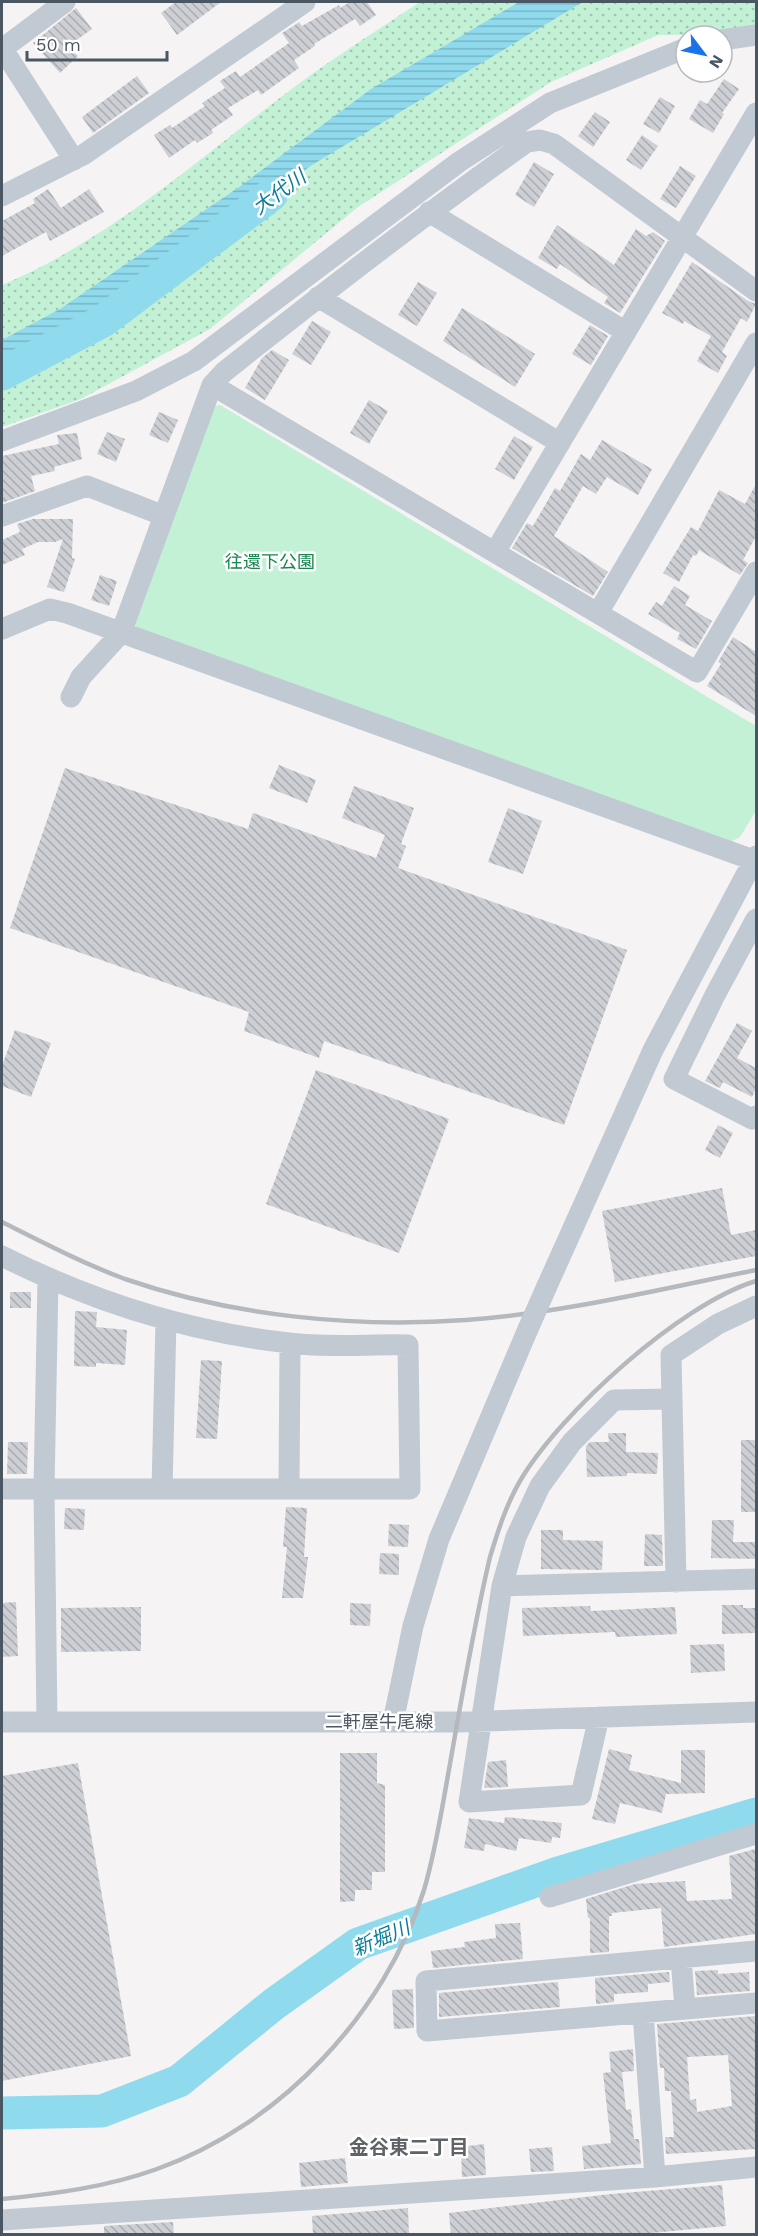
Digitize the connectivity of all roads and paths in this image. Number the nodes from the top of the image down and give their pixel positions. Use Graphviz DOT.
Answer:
graph roads {
  1 [pos="65,2"];
  2 [pos="305,2"];
  3 [pos="756,35"];
  4 [pos="734,38"];
  5 [pos="2,49"];
  6 [pos="674,53"];
  7 [pos="756,113"];
  8 [pos="74,160"];
  9 [pos="2,196"];
  10 [pos="429,212"];
  11 [pos="683,238"];
  12 [pos="756,291"];
  13 [pos="318,297"];
  14 [pos="626,332"];
  15 [pos="756,343"];
  16 [pos="213,385"];
  17 [pos="2,441"];
  18 [pos="560,443"];
  19 [pos="162,515"];
  20 [pos="2,516"];
  21 [pos="495,552"];
  22 [pos="756,572"];
  23 [pos="598,613"];
  24 [pos="2,629"];
  25 [pos="121,633"];
  26 [pos="71,697"];
  27 [pos="756,859"];
  28 [pos="756,919"];
  29 [pos="755,1121"];
  30 [pos="2,1256"];
  31 [pos="48,1280"];
  32 [pos="756,1306"];
  33 [pos="166,1320"];
  34 [pos="290,1343"];
  35 [pos="672,1398"];
  36 [pos="2,1489"];
  37 [pos="44,1489"];
  38 [pos="162,1489"];
  39 [pos="289,1489"];
  40 [pos="756,1579"];
  41 [pos="676,1582"];
  42 [pos="502,1587"];
  43 [pos="756,1712"];
  44 [pos="599,1717"];
  45 [pos="481,1720"];
  46 [pos="2,1722"];
  47 [pos="47,1722"];
  48 [pos="393,1722"];
  49 [pos="756,1834"];
  50 [pos="550,1898"];
  51 [pos="756,1951"];
  52 [pos="681,1958"];
  53 [pos="756,2003"];
  54 [pos="685,2009"];
  55 [pos="643,2013"];
  56 [pos="756,2167"];
  57 [pos="655,2177"];
  58 [pos="2,2220"];
  1 -- 5 [label="street"];
  2 -- 8 [label="street"];
  3 -- 4 [label="street"];
  5 -- 8 [label="street"];
  6 -- 17 [label="street"];
  7 -- 11 [label="street"];
  8 -- 9 [label="street"];
  10 -- 11 [label="street"];
  10 -- 13 [label="street"];
  10 -- 14 [label="street"];
  11 -- 12 [label="street"];
  11 -- 14 [label="street"];
  13 -- 16 [label="street"];
  13 -- 18 [label="street"];
  14 -- 18 [label="street"];
  15 -- 23 [label="street"];
  16 -- 19 [label="street"];
  16 -- 21 [label="street"];
  18 -- 21 [label="street"];
  19 -- 20 [label="street"];
  19 -- 25 [label="street"];
  21 -- 23 [label="street"];
  22 -- 23 [label="street"];
  24 -- 25 [label="street"];
  25 -- 26 [label="street"];
  25 -- 27 [label="street"];
  27 -- 48 [label="street, bridge"];
  28 -- 29 [label="street"];
  30 -- 31 [label="street"];
  31 -- 33 [label="street"];
  31 -- 37 [label="street"];
  32 -- 35 [label="street"];
  33 -- 34 [label="street"];
  33 -- 38 [label="street"];
  34 -- 39 [label="street"];
  34 -- 39 [label="street"];
  35 -- 41 [label="street"];
  35 -- 42 [label="street"];
  36 -- 37 [label="street"];
  37 -- 38 [label="street"];
  37 -- 47 [label="street"];
  38 -- 39 [label="street"];
  40 -- 41 [label="street"];
  41 -- 42 [label="street"];
  42 -- 45 [label="street"];
  43 -- 44 [label="street, 二軒屋牛尾線"];
  44 -- 45 [label="street, 二軒屋牛尾線"];
  44 -- 45 [label="street"];
  45 -- 48 [label="street, 二軒屋牛尾線"];
  46 -- 47 [label="street, 二軒屋牛尾線"];
  47 -- 48 [label="street, 二軒屋牛尾線"];
  49 -- 50 [label="street"];
  51 -- 52 [label="street"];
  52 -- 54 [label="street"];
  52 -- 55 [label="street"];
  53 -- 54 [label="street"];
  54 -- 55 [label="street"];
  55 -- 57 [label="street"];
  56 -- 57 [label="street"];
  57 -- 58 [label="street"];
}
